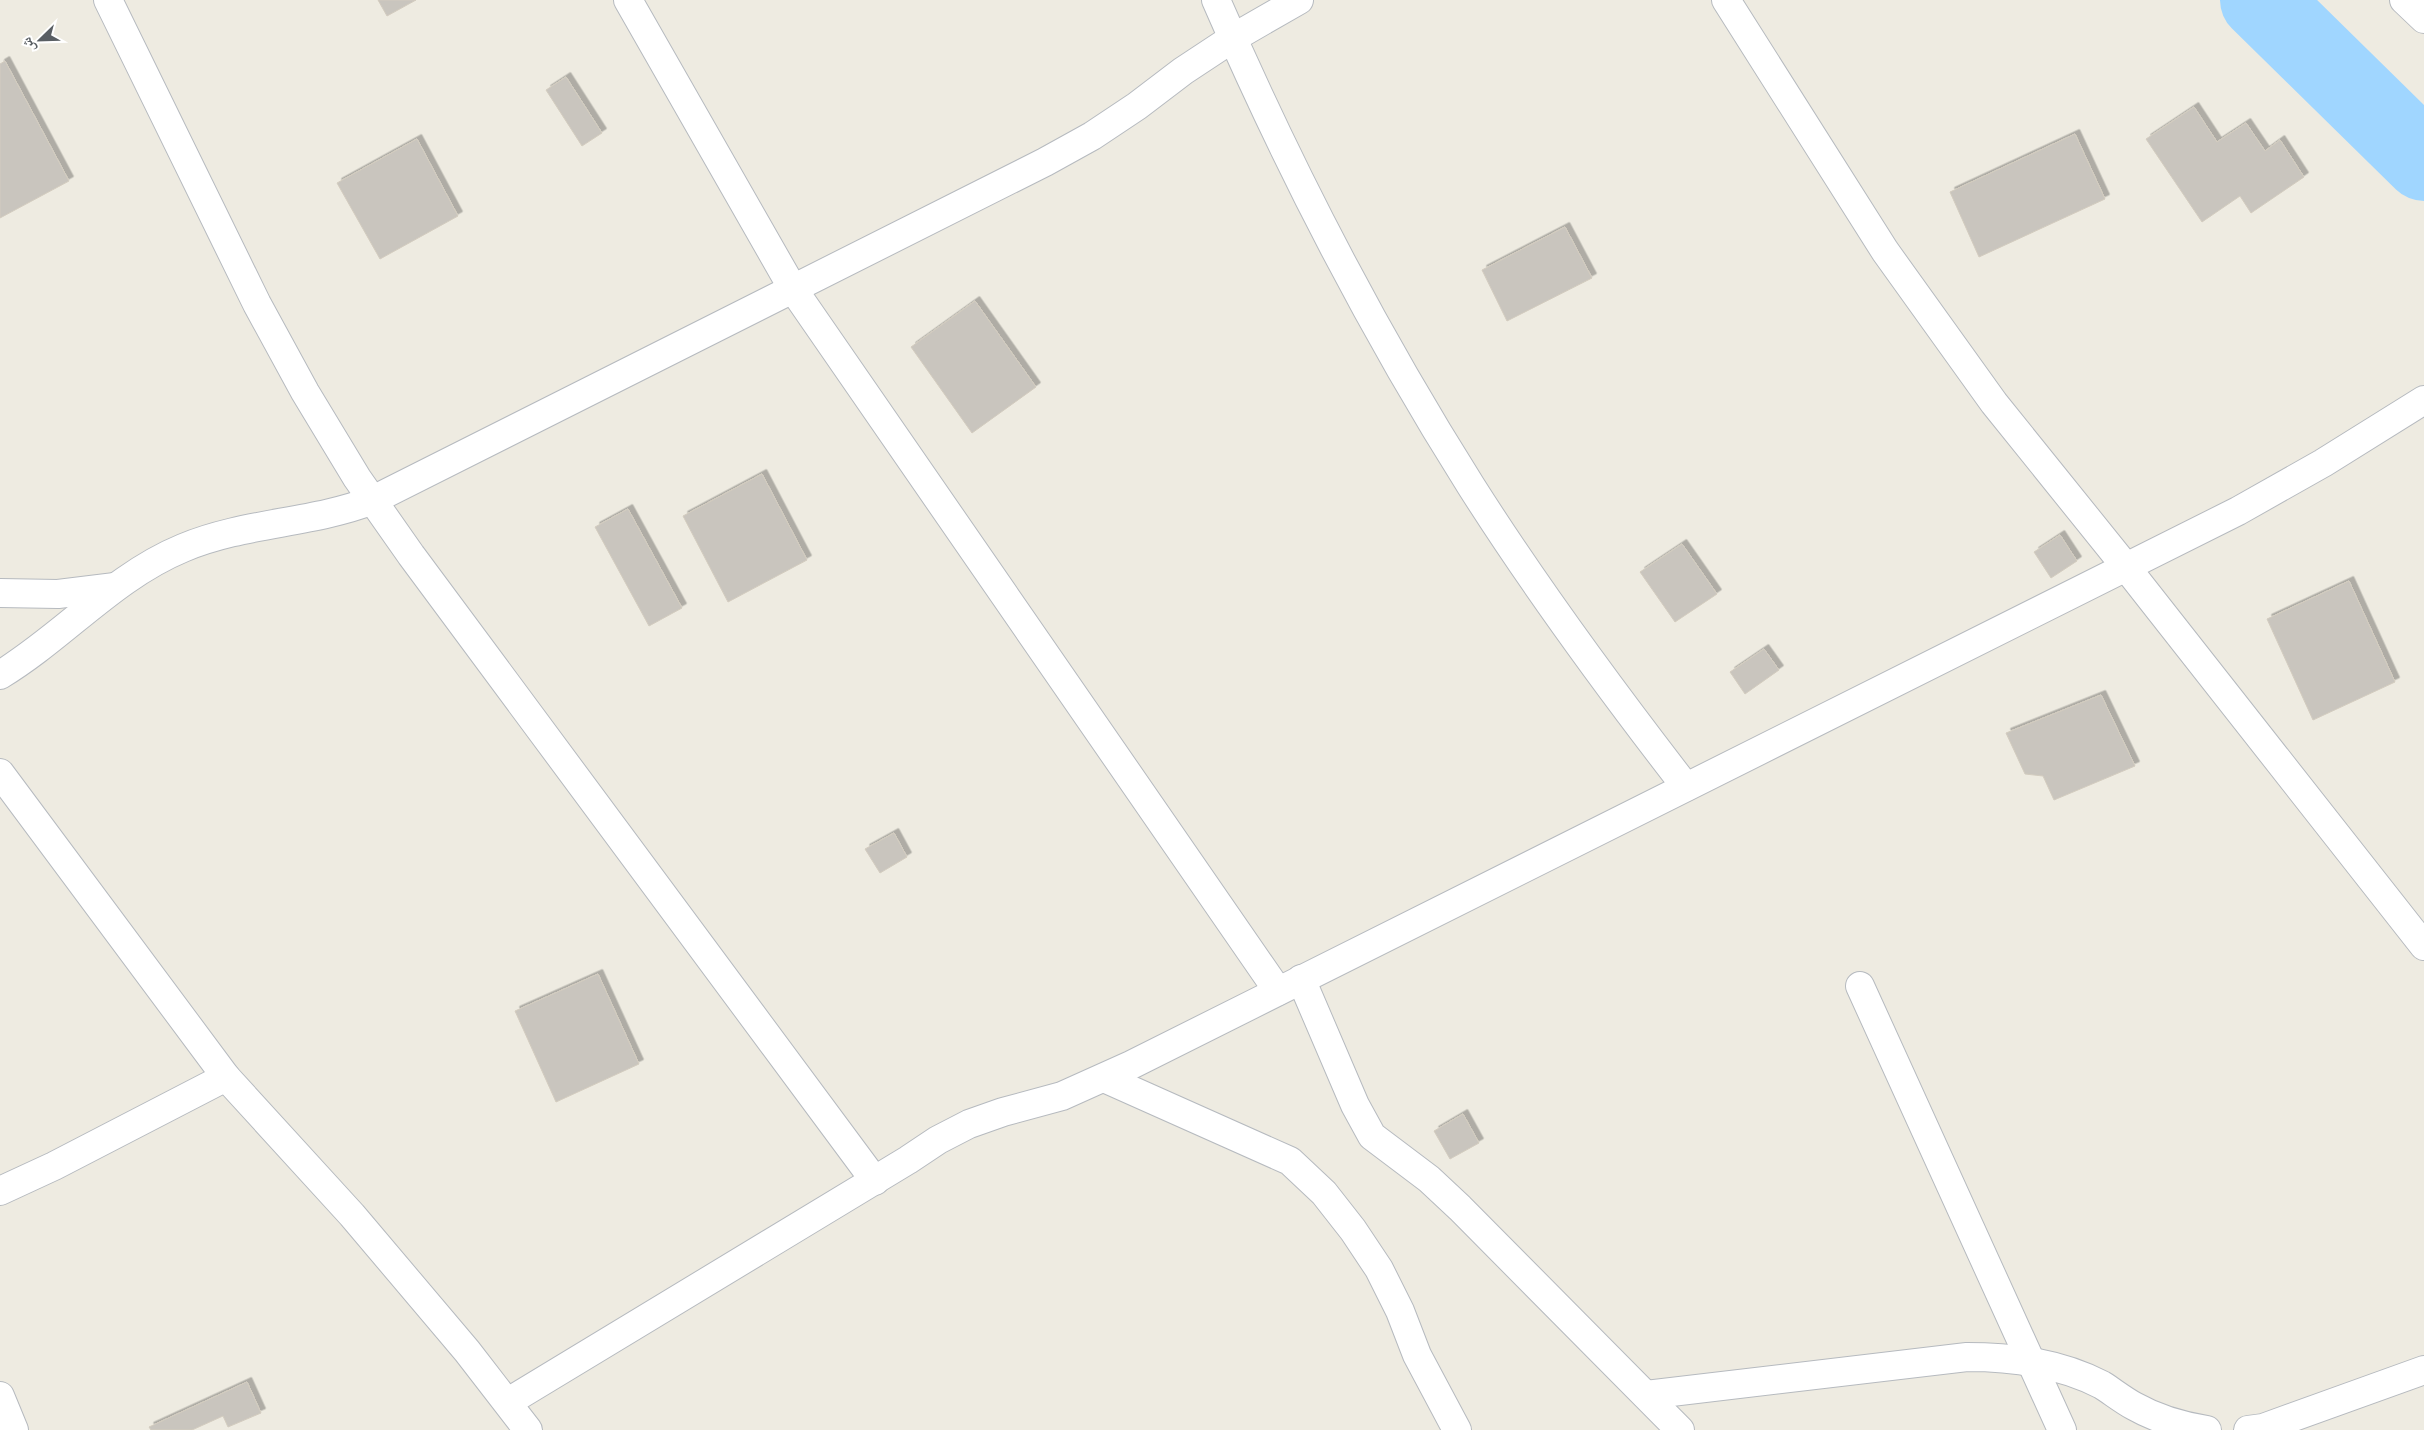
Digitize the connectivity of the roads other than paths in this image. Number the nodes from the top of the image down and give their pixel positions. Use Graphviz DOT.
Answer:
graph roads {
  1 [pos="108,0"];
  2 [pos="628,0"];
  3 [pos="1216,0"];
  4 [pos="1299,0"];
  5 [pos="1726,0"];
  6 [pos="2404,0"];
  7 [pos="2424,19"];
  8 [pos="1233,38"];
  9 [pos="793,289"];
  10 [pos="2424,400"];
  11 [pos="373,500"];
  12 [pos="2126,567"];
  13 [pos="115,587"];
  14 [pos="0,593"];
  15 [pos="0,675"];
  16 [pos="0,773"];
  17 [pos="1686,787"];
  18 [pos="2424,946"];
  19 [pos="1290,985"];
  20 [pos="1860,986"];
  21 [pos="226,1077"];
  22 [pos="1104,1078"];
  23 [pos="875,1181"];
  24 [pos="0,1191"];
  25 [pos="2030,1361"];
  26 [pos="2424,1370"];
  27 [pos="0,1396"];
  28 [pos="1646,1396"];
  29 [pos="508,1402"];
  30 [pos="14,1430"];
  31 [pos="528,1430"];
  32 [pos="1457,1430"];
  33 [pos="1680,1430"];
  34 [pos="2062,1430"];
  35 [pos="2207,1430"];
  36 [pos="2248,1430"];
  1 -- 11 [label="street"];
  2 -- 9 [label="street"];
  3 -- 8 [label="street"];
  4 -- 8 [label="street"];
  5 -- 12 [label="street"];
  6 -- 7 [label="street"];
  8 -- 9 [label="street"];
  8 -- 17 [label="street"];
  9 -- 11 [label="street"];
  9 -- 19 [label="street"];
  10 -- 12 [label="street"];
  11 -- 13 [label="street"];
  11 -- 23 [label="street"];
  12 -- 17 [label="street"];
  12 -- 18 [label="street"];
  13 -- 14 [label="street"];
  13 -- 15 [label="street"];
  16 -- 21 [label="street"];
  17 -- 19 [label="street"];
  19 -- 22 [label="street"];
  19 -- 28 [label="street"];
  20 -- 25 [label="street"];
  21 -- 24 [label="street"];
  21 -- 29 [label="street"];
  22 -- 23 [label="street"];
  22 -- 32 [label="street"];
  23 -- 29 [label="street"];
  25 -- 28 [label="street"];
  25 -- 34 [label="street"];
  25 -- 35 [label="street"];
  26 -- 36 [label="street"];
  27 -- 30 [label="street"];
  28 -- 33 [label="street"];
  29 -- 31 [label="street"];
}
